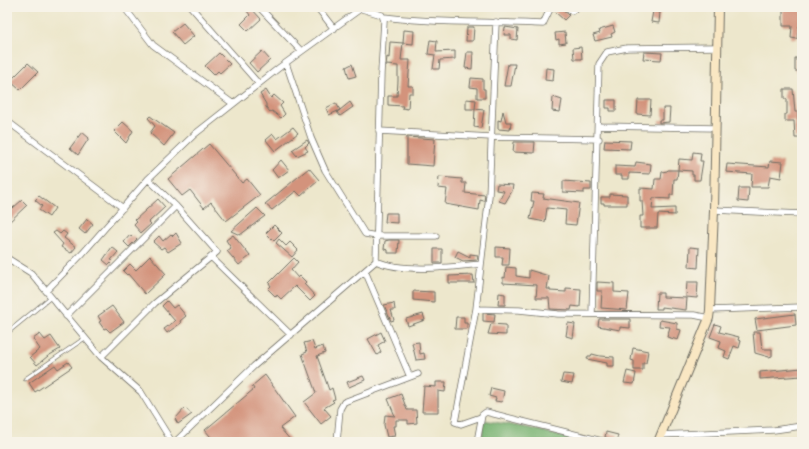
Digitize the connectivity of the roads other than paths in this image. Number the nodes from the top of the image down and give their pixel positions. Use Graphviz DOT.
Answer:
graph roads {
  1 [pos="124,7"];
  2 [pos="191,7"];
  3 [pos="259,7"];
  4 [pos="317,7"];
  5 [pos="551,7"];
  6 [pos="566,7"];
  7 [pos="577,7"];
  8 [pos="718,7"];
  9 [pos="363,8"];
  10 [pos="384,17"];
  11 [pos="496,22"];
  12 [pos="334,28"];
  13 [pos="718,47"];
  14 [pos="301,51"];
  15 [pos="286,63"];
  16 [pos="258,83"];
  17 [pos="232,103"];
  18 [pos="598,126"];
  19 [pos="716,128"];
  20 [pos="7,129"];
  21 [pos="380,131"];
  22 [pos="492,138"];
  23 [pos="598,139"];
  24 [pos="148,179"];
  25 [pos="176,206"];
  26 [pos="123,208"];
  27 [pos="714,210"];
  28 [pos="802,214"];
  29 [pos="377,236"];
  30 [pos="436,236"];
  31 [pos="211,256"];
  32 [pos="7,258"];
  33 [pos="376,261"];
  34 [pos="481,264"];
  35 [pos="364,271"];
  36 [pos="46,291"];
  37 [pos="51,297"];
  38 [pos="802,307"];
  39 [pos="476,309"];
  40 [pos="592,314"];
  41 [pos="709,314"];
  42 [pos="66,316"];
  43 [pos="7,333"];
  44 [pos="291,334"];
  45 [pos="85,338"];
  46 [pos="101,357"];
  47 [pos="418,374"];
  48 [pos="410,376"];
  49 [pos="25,379"];
  50 [pos="481,417"];
  51 [pos="802,426"];
  52 [pos="659,438"];
  53 [pos="172,442"];
  54 [pos="175,442"];
  55 [pos="337,442"];
  56 [pos="477,442"];
  57 [pos="606,442"];
  1 -- 17 [label="street"];
  2 -- 16 [label="street"];
  3 -- 14 [label="street"];
  4 -- 12 [label="street"];
  5 -- 11 [label="street"];
  6 -- 7 [label="street"];
  8 -- 13 [label="street"];
  9 -- 10 [label="street"];
  9 -- 12 [label="street"];
  10 -- 11 [label="street"];
  10 -- 21 [label="street"];
  11 -- 22 [label="street"];
  12 -- 14 [label="street"];
  13 -- 18 [label="street"];
  13 -- 19 [label="street"];
  14 -- 15 [label="street"];
  15 -- 16 [label="street"];
  15 -- 29 [label="street"];
  16 -- 17 [label="street"];
  17 -- 24 [label="street"];
  18 -- 19 [label="street"];
  18 -- 23 [label="street"];
  19 -- 27 [label="street"];
  20 -- 26 [label="street"];
  21 -- 22 [label="street"];
  21 -- 29 [label="street"];
  22 -- 23 [label="street"];
  22 -- 34 [label="street"];
  23 -- 40 [label="street"];
  24 -- 25 [label="street"];
  24 -- 26 [label="street"];
  25 -- 31 [label="street"];
  25 -- 42 [label="street"];
  26 -- 36 [label="street"];
  27 -- 28 [label="street"];
  27 -- 41 [label="street"];
  29 -- 30 [label="street"];
  29 -- 33 [label="street"];
  31 -- 44 [label="street"];
  31 -- 46 [label="street"];
  32 -- 36 [label="street"];
  33 -- 34 [label="street"];
  33 -- 35 [label="street"];
  34 -- 39 [label="street"];
  35 -- 44 [label="street"];
  35 -- 48 [label="street"];
  36 -- 37 [label="street"];
  37 -- 42 [label="street"];
  37 -- 43 [label="lane"];
  38 -- 41 [label="street"];
  39 -- 40 [label="street"];
  39 -- 50 [label="street"];
  40 -- 41 [label="street"];
  41 -- 52 [label="street"];
  42 -- 45 [label="street"];
  44 -- 54 [label="street"];
  45 -- 46 [label="street"];
  45 -- 49 [label="lane"];
  46 -- 53 [label="street"];
  47 -- 48 [label="street"];
  48 -- 55 [label="street"];
  50 -- 56 [label="street"];
  50 -- 57 [label="street"];
  51 -- 52 [label="street"];
}
